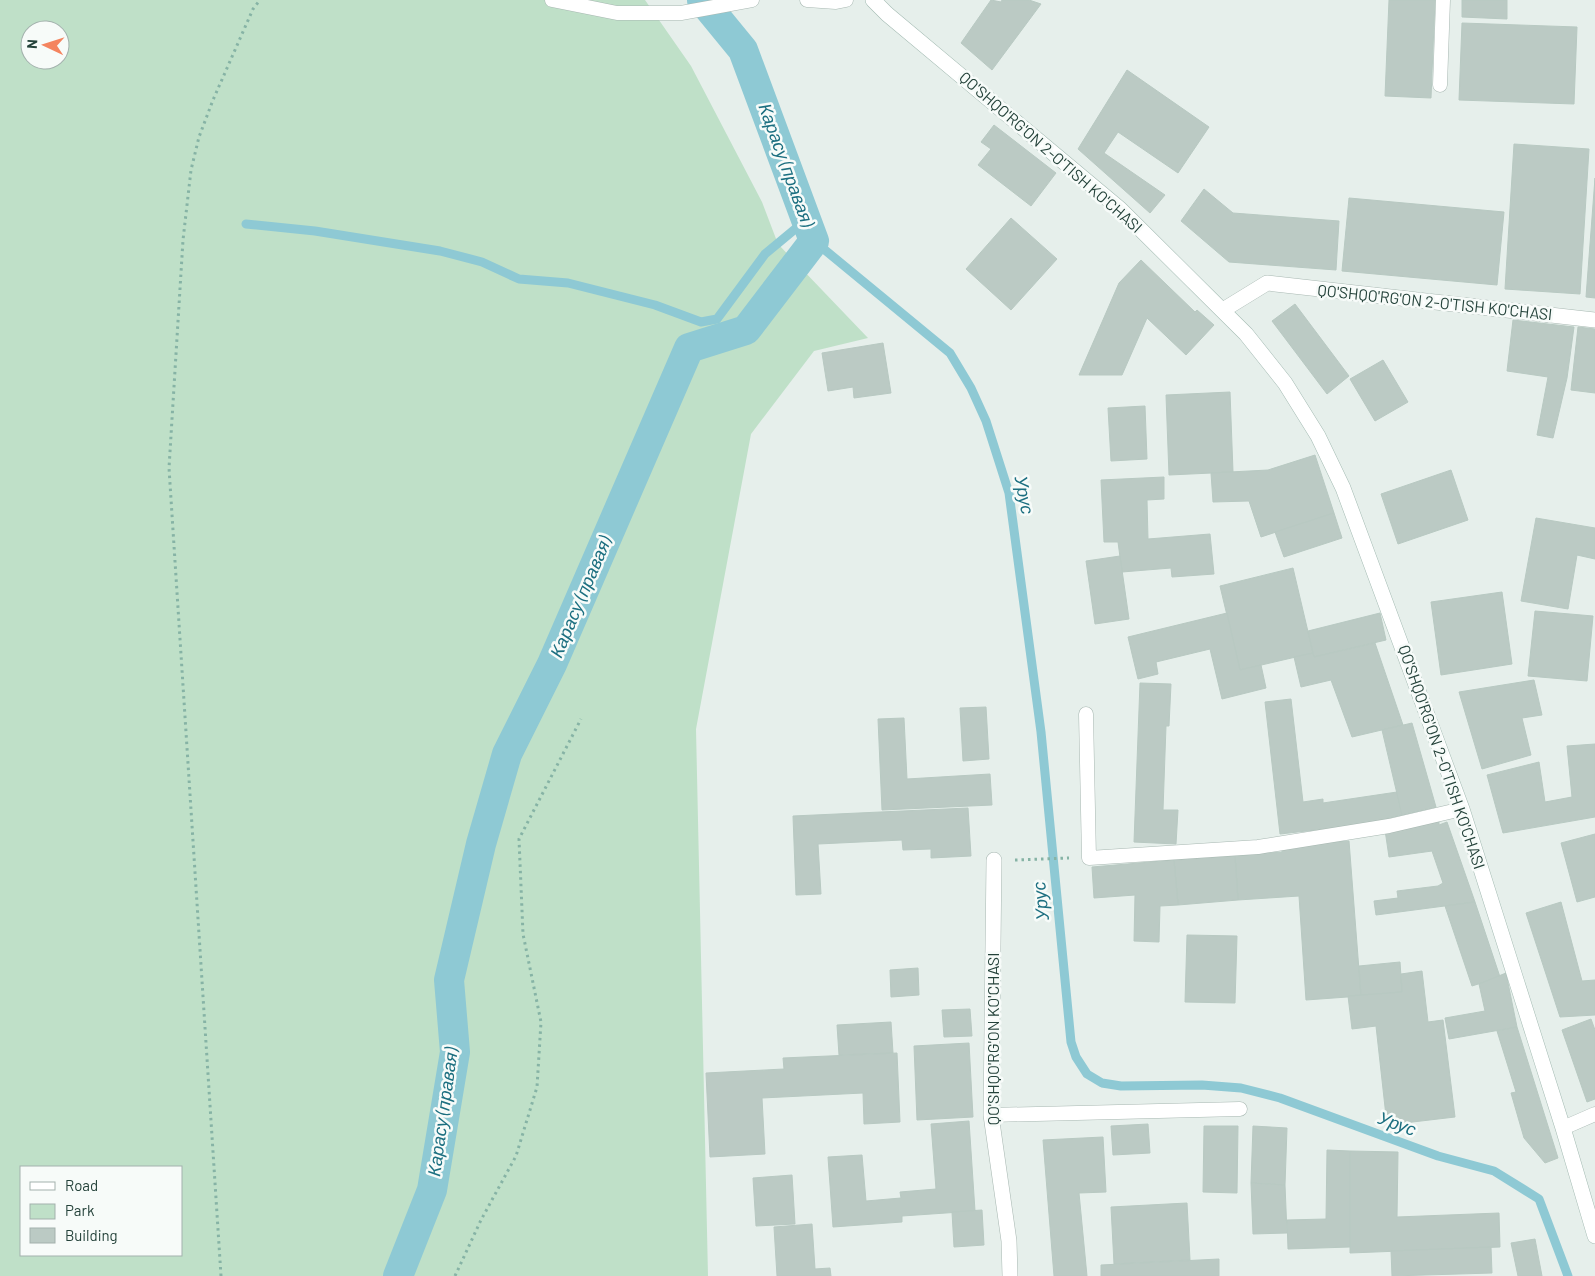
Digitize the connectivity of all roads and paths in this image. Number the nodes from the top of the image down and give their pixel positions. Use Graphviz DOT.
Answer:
graph roads {
  1 [pos="260,0"];
  2 [pos="552,0"];
  3 [pos="752,0"];
  4 [pos="807,0"];
  5 [pos="846,0"];
  6 [pos="873,0"];
  7 [pos="1443,0"];
  8 [pos="1440,85"];
  9 [pos="1223,310"];
  10 [pos="1595,320"];
  11 [pos="1086,714"];
  12 [pos="581,719"];
  13 [pos="1462,809"];
  14 [pos="1090,858"];
  15 [pos="994,860"];
  16 [pos="1240,1109"];
  17 [pos="991,1114"];
  18 [pos="1595,1114"];
  19 [pos="1563,1128"];
  20 [pos="1595,1236"];
  21 [pos="221,1276"];
  22 [pos="455,1276"];
  23 [pos="1010,1276"];
  1 -- 21 [label="path"];
  2 -- 3 [label="lane"];
  4 -- 5 [label="lane"];
  6 -- 9 [label="street, QO'SHQO'RG'ON 2-O'TISH KO'CHASI"];
  7 -- 8 [label="lane"];
  9 -- 10 [label="street, QO'SHQO'RG'ON 2-O'TISH KO'CHASI"];
  9 -- 13 [label="street, QO'SHQO'RG'ON 2-O'TISH KO'CHASI"];
  11 -- 14 [label="lane"];
  12 -- 22 [label="path"];
  13 -- 14 [label="lane"];
  13 -- 19 [label="street, QO'SHQO'RG'ON 2-O'TISH KO'CHASI"];
  14 -- 15 [label="path"];
  15 -- 17 [label="street, QO'SHQO'RG'ON KO'CHASI"];
  16 -- 17 [label="lane"];
  17 -- 23 [label="street, QO'SHQO'RG'ON KO'CHASI"];
  18 -- 19 [label="lane"];
  19 -- 20 [label="street, QO'SHQO'RG'ON 2-O'TISH KO'CHASI"];
}
